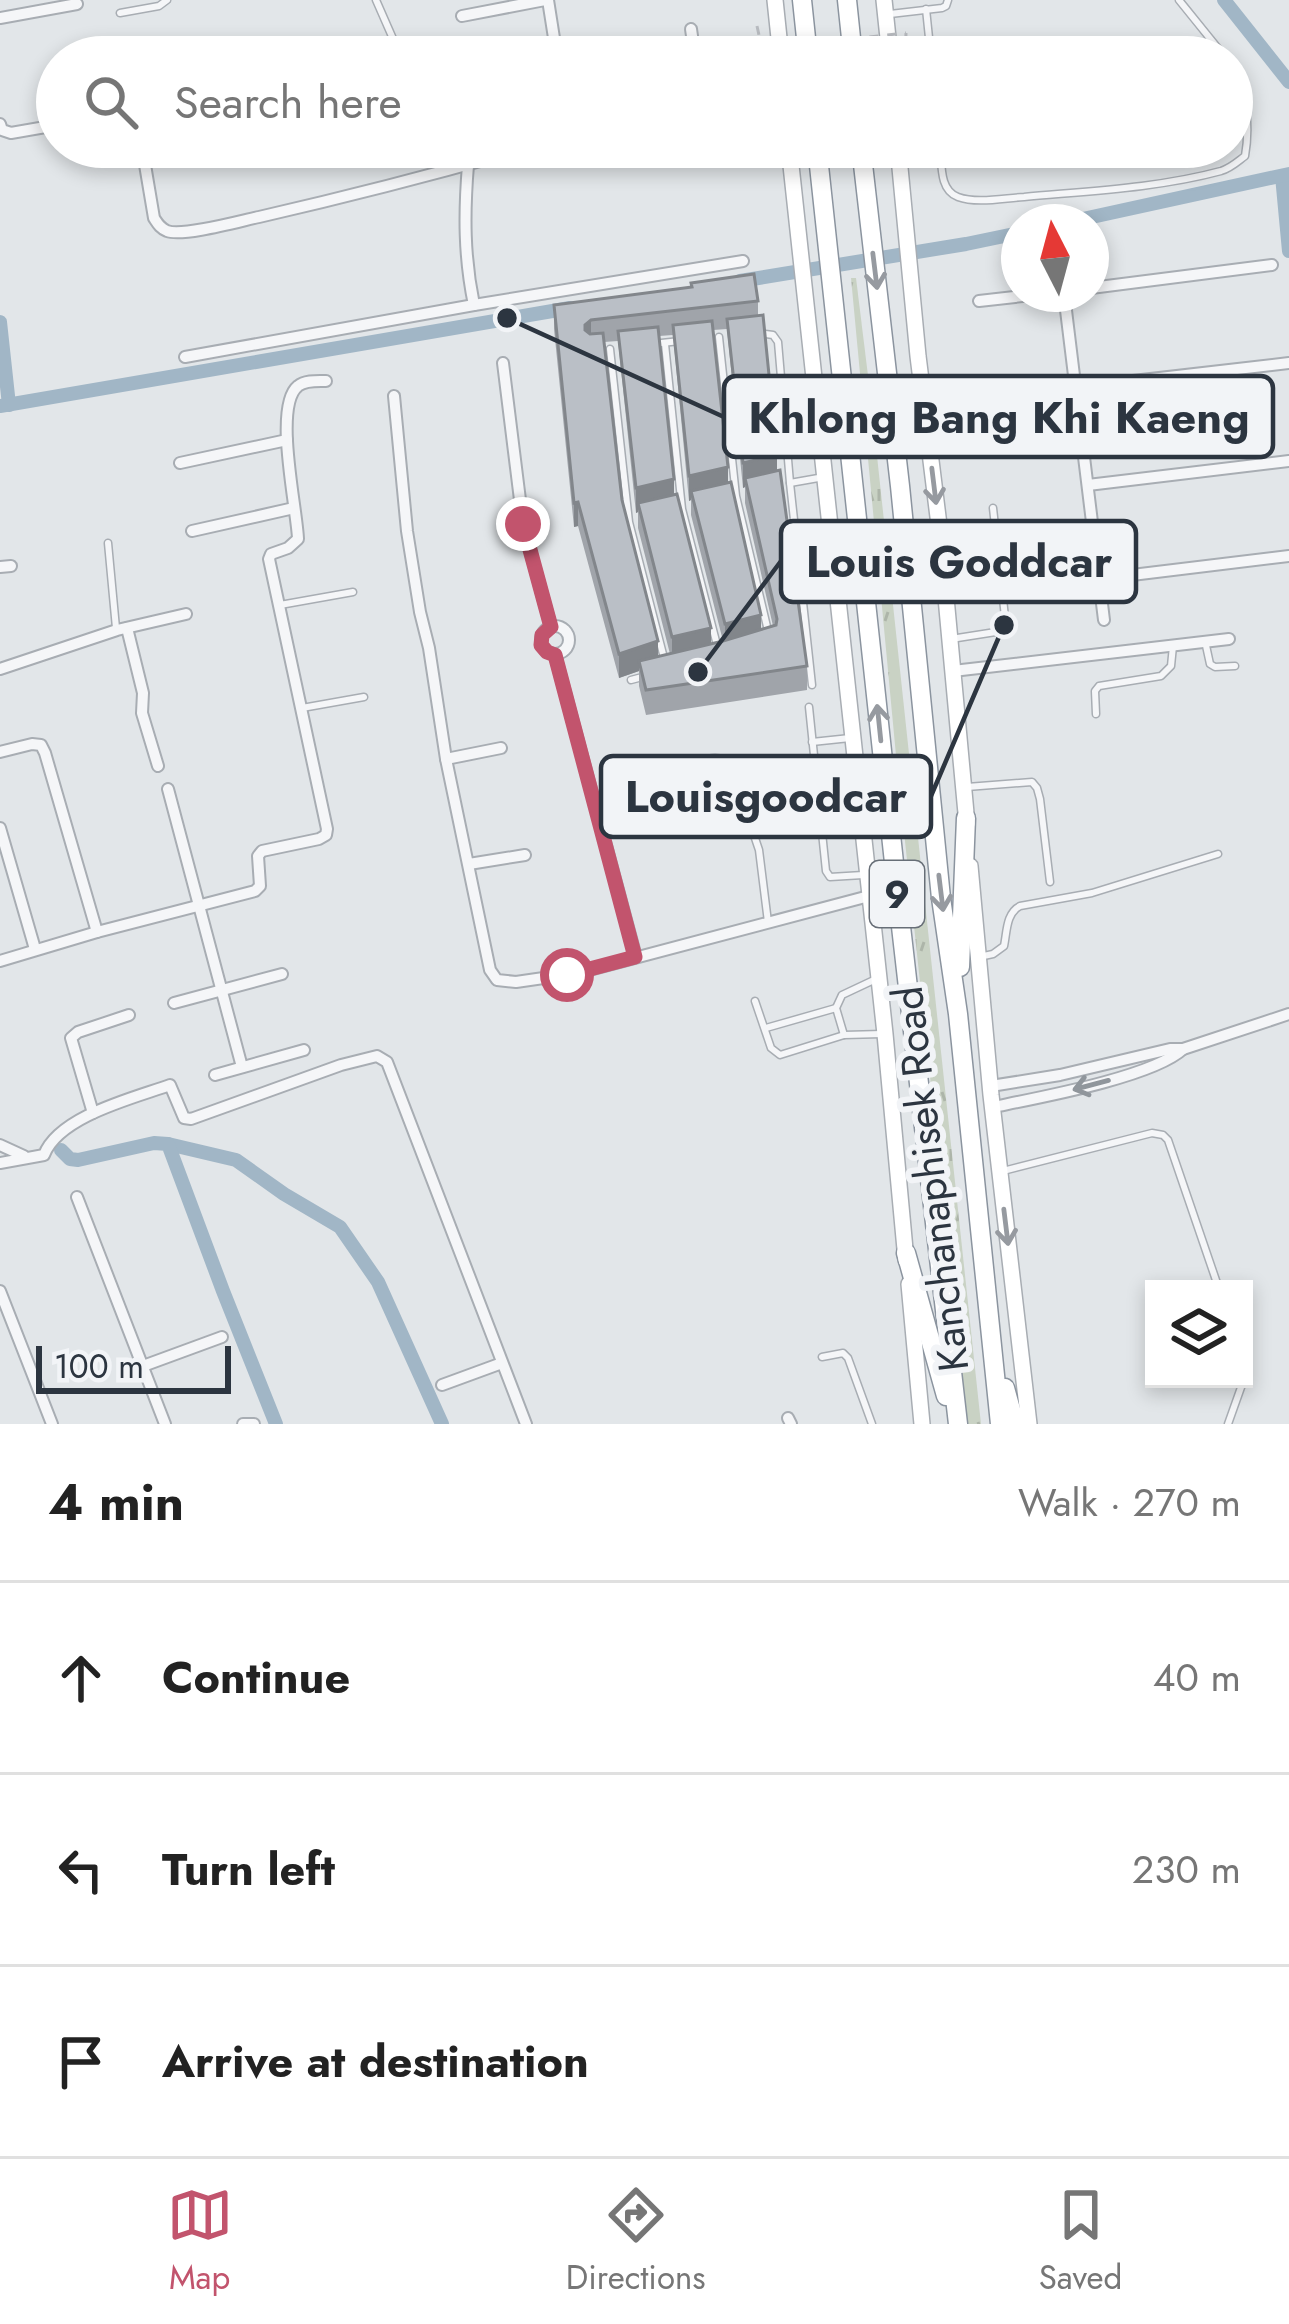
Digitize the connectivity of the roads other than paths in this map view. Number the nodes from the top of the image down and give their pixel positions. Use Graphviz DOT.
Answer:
graph roads {
  1 [pos="167,0"];
  2 [pos="376,0"];
  3 [pos="546,0"];
  4 [pos="775,0"];
  5 [pos="802,0"];
  6 [pos="848,0"];
  7 [pos="948,0"];
  8 [pos="1179,0"];
  9 [pos="77,4"];
  10 [pos="885,7"];
  11 [pos="926,9"];
  12 [pos="120,13"];
  13 [pos="462,16"];
  14 [pos="0,18"];
  15 [pos="691,29"];
  16 [pos="392,36"];
  17 [pos="553,36"];
  18 [pos="692,36"];
  19 [pos="779,36"];
  20 [pos="806,36"];
  21 [pos="851,36"];
  22 [pos="929,36"];
  23 [pos="1208,36"];
  24 [pos="0,124"];
  25 [pos="36,129"];
  26 [pos="146,168"];
  27 [pos="457,168"];
  28 [pos="468,168"];
  29 [pos="790,168"];
  30 [pos="819,168"];
  31 [pos="863,168"];
  32 [pos="899,168"];
  33 [pos="942,168"];
  34 [pos="1229,168"];
  35 [pos="743,261"];
  36 [pos="1272,265"];
  37 [pos="1109,286"];
  38 [pos="1001,299"];
  39 [pos="979,301"];
  40 [pos="474,305"];
  41 [pos="1066,312"];
  42 [pos="751,334"];
  43 [pos="735,335"];
  44 [pos="719,337"];
  45 [pos="701,339"];
  46 [pos="683,341"];
  47 [pos="665,343"];
  48 [pos="647,345"];
  49 [pos="628,347"];
  50 [pos="610,349"];
  51 [pos="592,351"];
  52 [pos="184,358"];
  53 [pos="503,363"];
  54 [pos="1289,363"];
  55 [pos="326,381"];
  56 [pos="1076,387"];
  57 [pos="394,397"];
  58 [pos="924,405"];
  59 [pos="287,440"];
  60 [pos="1289,461"];
  61 [pos="180,464"];
  62 [pos="825,476"];
  63 [pos="790,483"];
  64 [pos="1088,485"];
  65 [pos="752,492"];
  66 [pos="736,496"];
  67 [pos="718,500"];
  68 [pos="700,504"];
  69 [pos="294,508"];
  70 [pos="993,508"];
  71 [pos="682,509"];
  72 [pos="664,513"];
  73 [pos="647,518"];
  74 [pos="629,522"];
  75 [pos="997,528"];
  76 [pos="191,531"];
  77 [pos="940,533"];
  78 [pos="108,543"];
  79 [pos="1289,556"];
  80 [pos="1099,579"];
  81 [pos="353,592"];
  82 [pos="279,606"];
  83 [pos="186,614"];
  84 [pos="1104,620"];
  85 [pos="551,627"];
  86 [pos="122,629"];
  87 [pos="950,639"];
  88 [pos="1228,639"];
  89 [pos="1205,641"];
  90 [pos="770,645"];
  91 [pos="1173,645"];
  92 [pos="555,655"];
  93 [pos="720,658"];
  94 [pos="1235,666"];
  95 [pos="0,669"];
  96 [pos="668,671"];
  97 [pos="953,671"];
  98 [pos="649,676"];
  99 [pos="631,680"];
  100 [pos="812,686"];
  101 [pos="364,697"];
  102 [pos="809,706"];
  103 [pos="301,708"];
  104 [pos="1096,715"];
  105 [pos="851,738"];
  106 [pos="812,742"];
  107 [pos="501,748"];
  108 [pos="0,752"];
  109 [pos="446,759"];
  110 [pos="688,764"];
  111 [pos="158,766"];
  112 [pos="963,788"];
  113 [pos="168,789"];
  114 [pos="966,818"];
  115 [pos="0,828"];
  116 [pos="1218,854"];
  117 [pos="525,855"];
  118 [pos="469,864"];
  119 [pos="866,874"];
  120 [pos="1050,882"];
  121 [pos="869,896"];
  122 [pos="197,905"];
  123 [pos="768,922"];
  124 [pos="97,932"];
  125 [pos="35,949"];
  126 [pos="635,957"];
  127 [pos="979,957"];
  128 [pos="0,961"];
  129 [pos="282,974"];
  130 [pos="879,978"];
  131 [pos="220,990"];
  132 [pos="755,1001"];
  133 [pos="174,1003"];
  134 [pos="836,1008"];
  135 [pos="958,1014"];
  136 [pos="1289,1014"];
  137 [pos="129,1016"];
  138 [pos="766,1028"];
  139 [pos="886,1034"];
  140 [pos="844,1035"];
  141 [pos="1183,1049"];
  142 [pos="304,1050"];
  143 [pos="242,1067"];
  144 [pos="215,1075"];
  145 [pos="991,1086"];
  146 [pos="993,1107"];
  147 [pos="93,1113"];
  148 [pos="0,1145"];
  149 [pos="27,1157"];
  150 [pos="0,1163"];
  151 [pos="1000,1172"];
  152 [pos="77,1197"];
  153 [pos="906,1253"];
  154 [pos="1216,1280"];
  155 [pos="0,1292"];
  156 [pos="222,1337"];
  157 [pos="993,1349"];
  158 [pos="822,1357"];
  159 [pos="502,1363"];
  160 [pos="143,1366"];
  161 [pos="442,1385"];
  162 [pos="1241,1388"];
  163 [pos="52,1424"];
  164 [pos="165,1424"];
  165 [pos="243,1424"];
  166 [pos="254,1424"];
  167 [pos="526,1424"];
  168 [pos="872,1424"];
  169 [pos="922,1424"];
  170 [pos="956,1424"];
  171 [pos="1000,1424"];
  172 [pos="1016,1424"];
  173 [pos="1029,1424"];
  174 [pos="1228,1424"];
  1 -- 12 [label="lane"];
  2 -- 16 [label="lane"];
  3 -- 13 [label="street"];
  3 -- 17 [label="street"];
  4 -- 19 [label="main road"];
  5 -- 20 [label="highway"];
  6 -- 21 [label="highway"];
  7 -- 11 [label="lane"];
  8 -- 23 [label="lane"];
  9 -- 14 [label="street"];
  10 -- 11 [label="lane"];
  11 -- 22 [label="lane"];
  15 -- 18 [label="street"];
  24 -- 25 [label="street"];
  26 -- 27 [label="street"];
  28 -- 40 [label="street"];
  29 -- 62 [label="main road"];
  170 -- 30 [label="highway, Kanchanaphisek Road / 9, one-way"];
  31 -- 135 [label="highway, Kanchanaphisek Road / 9, one-way"];
  32 -- 58 [label="main road"];
  33 -- 34 [label="lane"];
  35 -- 40 [label="street"];
  36 -- 37 [label="street"];
  38 -- 39 [label="street"];
  40 -- 52 [label="street"];
  41 -- 56 [label="street"];
  42 -- 63 [label="lane"];
  43 -- 44 [label="lane"];
  44 -- 45 [label="lane"];
  44 -- 66 [label="lane"];
  46 -- 47 [label="lane"];
  47 -- 48 [label="lane"];
  47 -- 71 [label="lane"];
  49 -- 50 [label="lane"];
  50 -- 51 [label="lane"];
  50 -- 74 [label="lane"];
  53 -- 85 [label="street"];
  54 -- 56 [label="street"];
  55 -- 59 [label="street"];
  56 -- 58 [label="street"];
  56 -- 64 [label="street"];
  57 -- 109 [label="street"];
  58 -- 77 [label="main road, one-way"];
  59 -- 61 [label="street"];
  59 -- 69 [label="street"];
  60 -- 64 [label="street"];
  62 -- 63 [label="lane"];
  62 -- 105 [label="main road"];
  63 -- 100 [label="lane"];
  64 -- 80 [label="street"];
  65 -- 66 [label="lane"];
  66 -- 67 [label="lane"];
  66 -- 90 [label="lane"];
  68 -- 71 [label="lane"];
  69 -- 76 [label="street"];
  69 -- 82 [label="street"];
  70 -- 75 [label="lane"];
  71 -- 72 [label="lane"];
  71 -- 93 [label="lane"];
  73 -- 74 [label="lane"];
  74 -- 96 [label="lane"];
  75 -- 77 [label="lane"];
  75 -- 87 [label="lane"];
  77 -- 87 [label="main road"];
  78 -- 86 [label="lane"];
  79 -- 80 [label="street"];
  80 -- 84 [label="street"];
  81 -- 82 [label="lane"];
  82 -- 103 [label="street"];
  83 -- 86 [label="street"];
  85 -- 92 [label="street"];
  85 -- 92 [label="street"];
  86 -- 95 [label="street"];
  86 -- 111 [label="street"];
  87 -- 97 [label="main road"];
  88 -- 89 [label="street"];
  89 -- 91 [label="street"];
  89 -- 94 [label="lane"];
  91 -- 97 [label="street"];
  91 -- 104 [label="lane"];
  92 -- 126 [label="street"];
  97 -- 112 [label="main road"];
  98 -- 99 [label="lane"];
  101 -- 103 [label="lane"];
  102 -- 106 [label="lane"];
  103 -- 122 [label="street"];
  105 -- 106 [label="lane"];
  105 -- 119 [label="main road"];
  106 -- 119 [label="lane"];
  107 -- 109 [label="street"];
  108 -- 124 [label="street"];
  109 -- 118 [label="street"];
  110 -- 123 [label="lane"];
  112 -- 114 [label="main road"];
  112 -- 120 [label="lane"];
  113 -- 122 [label="street"];
  114 -- 127 [label="main road"];
  114 -- 135 [label="highway"];
  115 -- 125 [label="street"];
  116 -- 127 [label="lane"];
  117 -- 118 [label="street"];
  118 -- 126 [label="street"];
  119 -- 121 [label="main road"];
  121 -- 123 [label="street"];
  121 -- 130 [label="main road"];
  122 -- 124 [label="street"];
  122 -- 131 [label="street"];
  123 -- 126 [label="street"];
  124 -- 125 [label="street"];
  125 -- 128 [label="street"];
  127 -- 145 [label="main road"];
  129 -- 131 [label="street"];
  130 -- 134 [label="lane"];
  130 -- 139 [label="main road"];
  131 -- 133 [label="street"];
  131 -- 143 [label="street"];
  132 -- 138 [label="lane"];
  134 -- 138 [label="lane"];
  134 -- 140 [label="lane"];
  135 -- 157 [label="highway, Kanchanaphisek Road / 9"];
  136 -- 141 [label="street"];
  137 -- 147 [label="street"];
  138 -- 140 [label="lane"];
  139 -- 140 [label="lane"];
  139 -- 153 [label="main road"];
  141 -- 145 [label="street"];
  141 -- 146 [label="street, one-way"];
  142 -- 143 [label="street"];
  143 -- 144 [label="street"];
  145 -- 146 [label="main road"];
  146 -- 151 [label="main road"];
  147 -- 149 [label="street"];
  147 -- 159 [label="street"];
  148 -- 149 [label="street"];
  149 -- 150 [label="street"];
  151 -- 154 [label="lane"];
  151 -- 173 [label="main road, one-way"];
  152 -- 160 [label="street"];
  153 -- 169 [label="main road"];
  153 -- 170 [label="highway"];
  155 -- 163 [label="street"];
  156 -- 160 [label="street"];
  157 -- 171 [label="highway, Kanchanaphisek Road / 9"];
  157 -- 172 [label="highway"];
  158 -- 168 [label="lane"];
  159 -- 161 [label="street"];
  159 -- 167 [label="street"];
  160 -- 164 [label="street"];
  162 -- 174 [label="lane"];
  165 -- 166 [label="street"];
}
